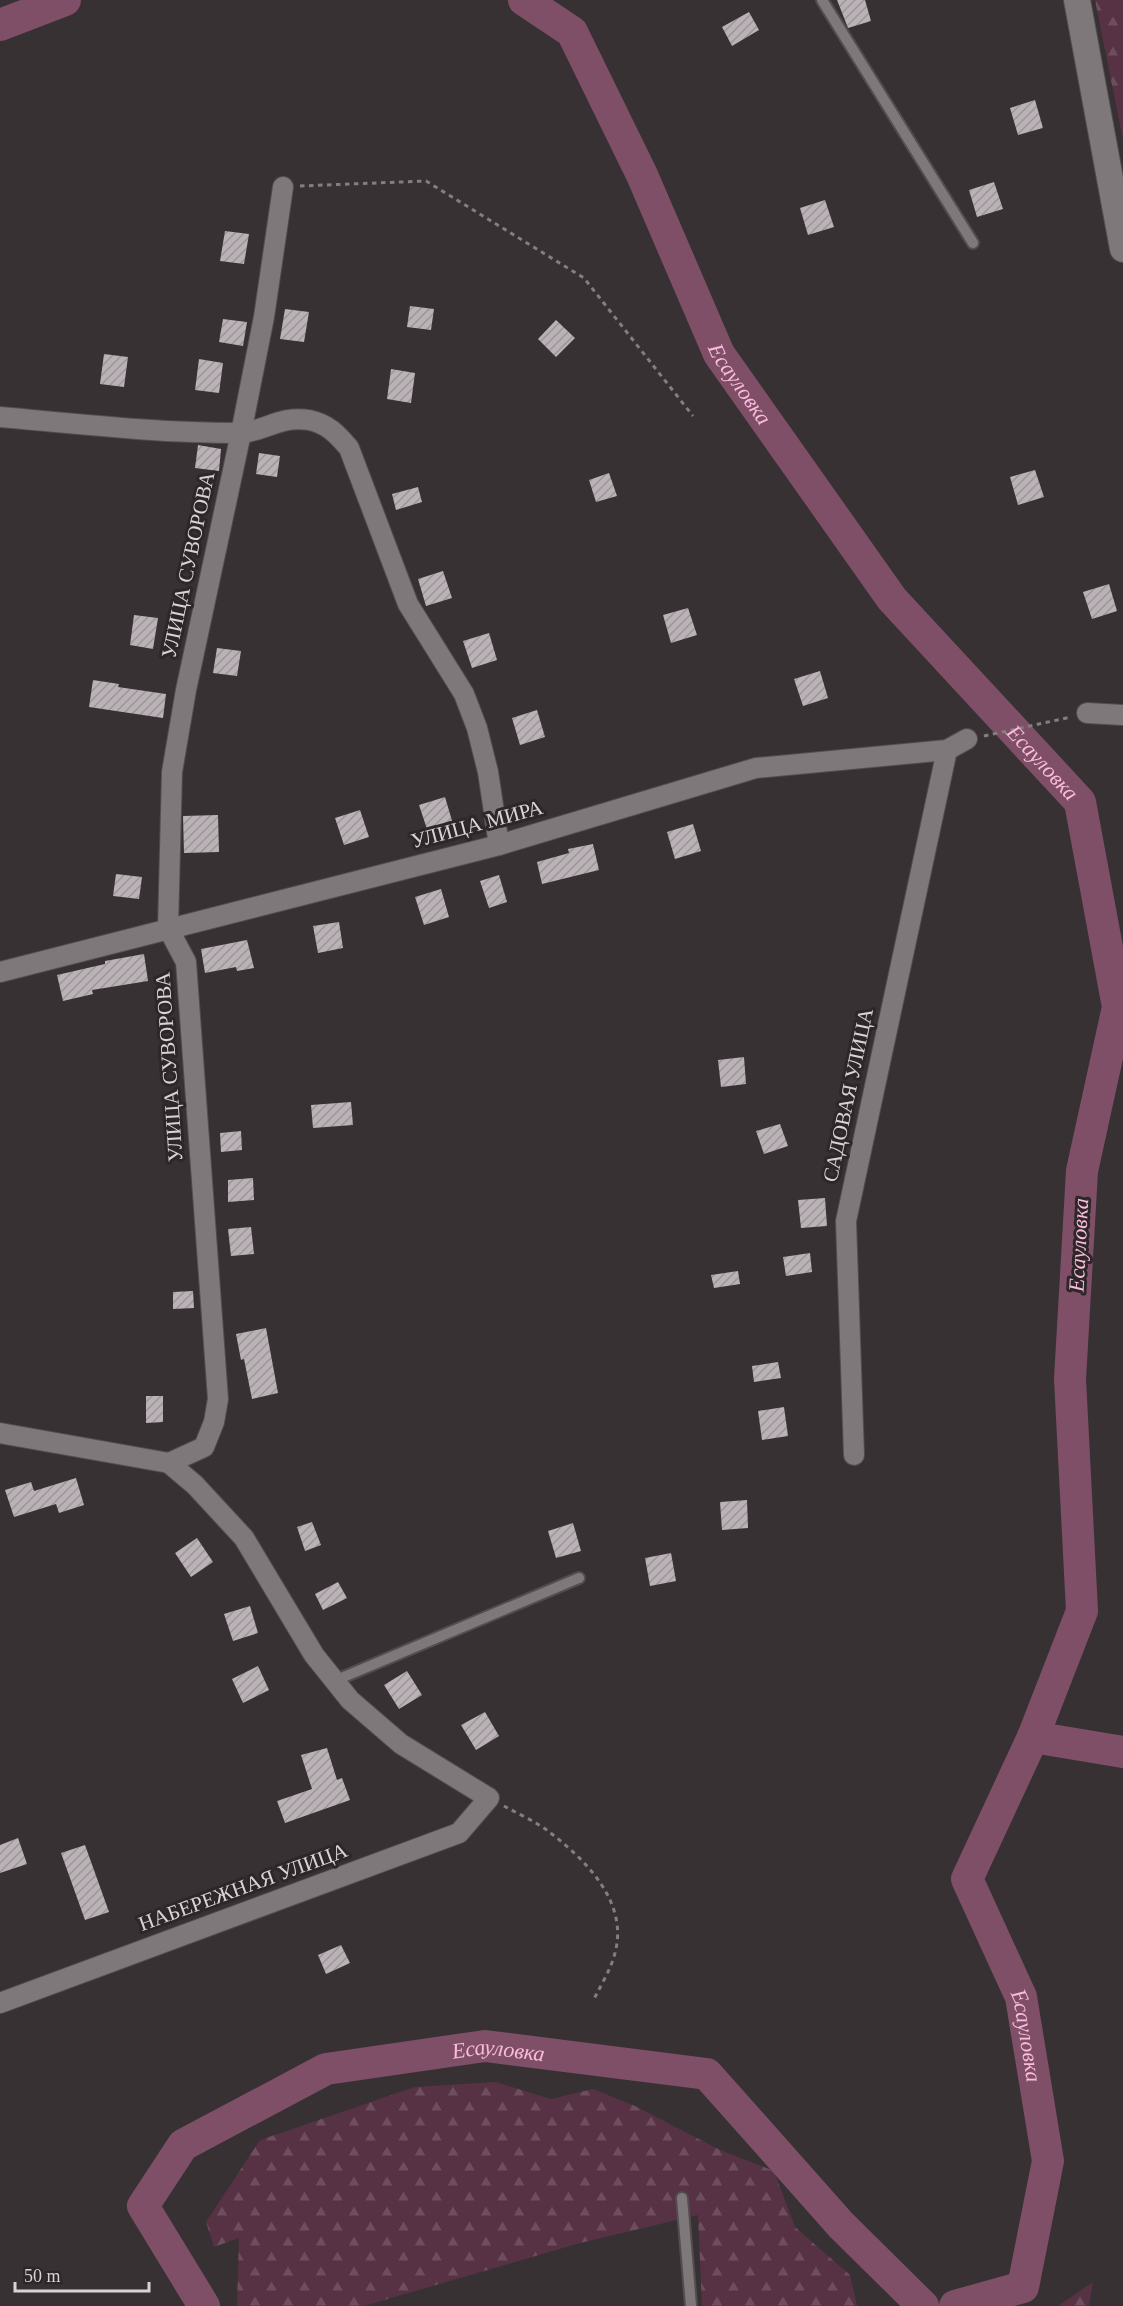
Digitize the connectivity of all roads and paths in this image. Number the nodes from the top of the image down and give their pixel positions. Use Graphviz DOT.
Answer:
graph roads {
  1 [pos="822,0"];
  2 [pos="1077,0"];
  3 [pos="283,187"];
  4 [pos="973,243"];
  5 [pos="1123,249"];
  6 [pos="693,416"];
  7 [pos="0,417"];
  8 [pos="241,433"];
  9 [pos="1087,713"];
  10 [pos="1123,715"];
  11 [pos="967,739"];
  12 [pos="947,750"];
  13 [pos="499,845"];
  14 [pos="168,928"];
  15 [pos="0,972"];
  16 [pos="0,1433"];
  17 [pos="854,1455"];
  18 [pos="169,1463"];
  19 [pos="579,1578"];
  20 [pos="334,1681"];
  21 [pos="489,1798"];
  22 [pos="594,2000"];
  23 [pos="0,2003"];
  24 [pos="682,2198"];
  25 [pos="691,2306"];
  1 -- 4 [label="lane"];
  2 -- 5 [label="street"];
  3 -- 6 [label="path"];
  3 -- 8 [label="street, УЛИЦА СУВОРОВА"];
  7 -- 8 [label="street"];
  8 -- 13 [label="street"];
  8 -- 14 [label="street, УЛИЦА СУВОРОВА"];
  9 -- 10 [label="street"];
  9 -- 11 [label="path"];
  11 -- 12 [label="street, УЛИЦА МИРА"];
  12 -- 13 [label="street, УЛИЦА МИРА"];
  12 -- 17 [label="street, САДОВАЯ УЛИЦА"];
  13 -- 14 [label="street, УЛИЦА МИРА"];
  14 -- 15 [label="street, УЛИЦА МИРА"];
  14 -- 18 [label="street, УЛИЦА СУВОРОВА"];
  16 -- 18 [label="street"];
  18 -- 20 [label="street"];
  19 -- 20 [label="lane"];
  20 -- 21 [label="street"];
  21 -- 22 [label="path"];
  21 -- 23 [label="street, НАБЕРЕЖНАЯ УЛИЦА"];
  24 -- 25 [label="lane"];
}
